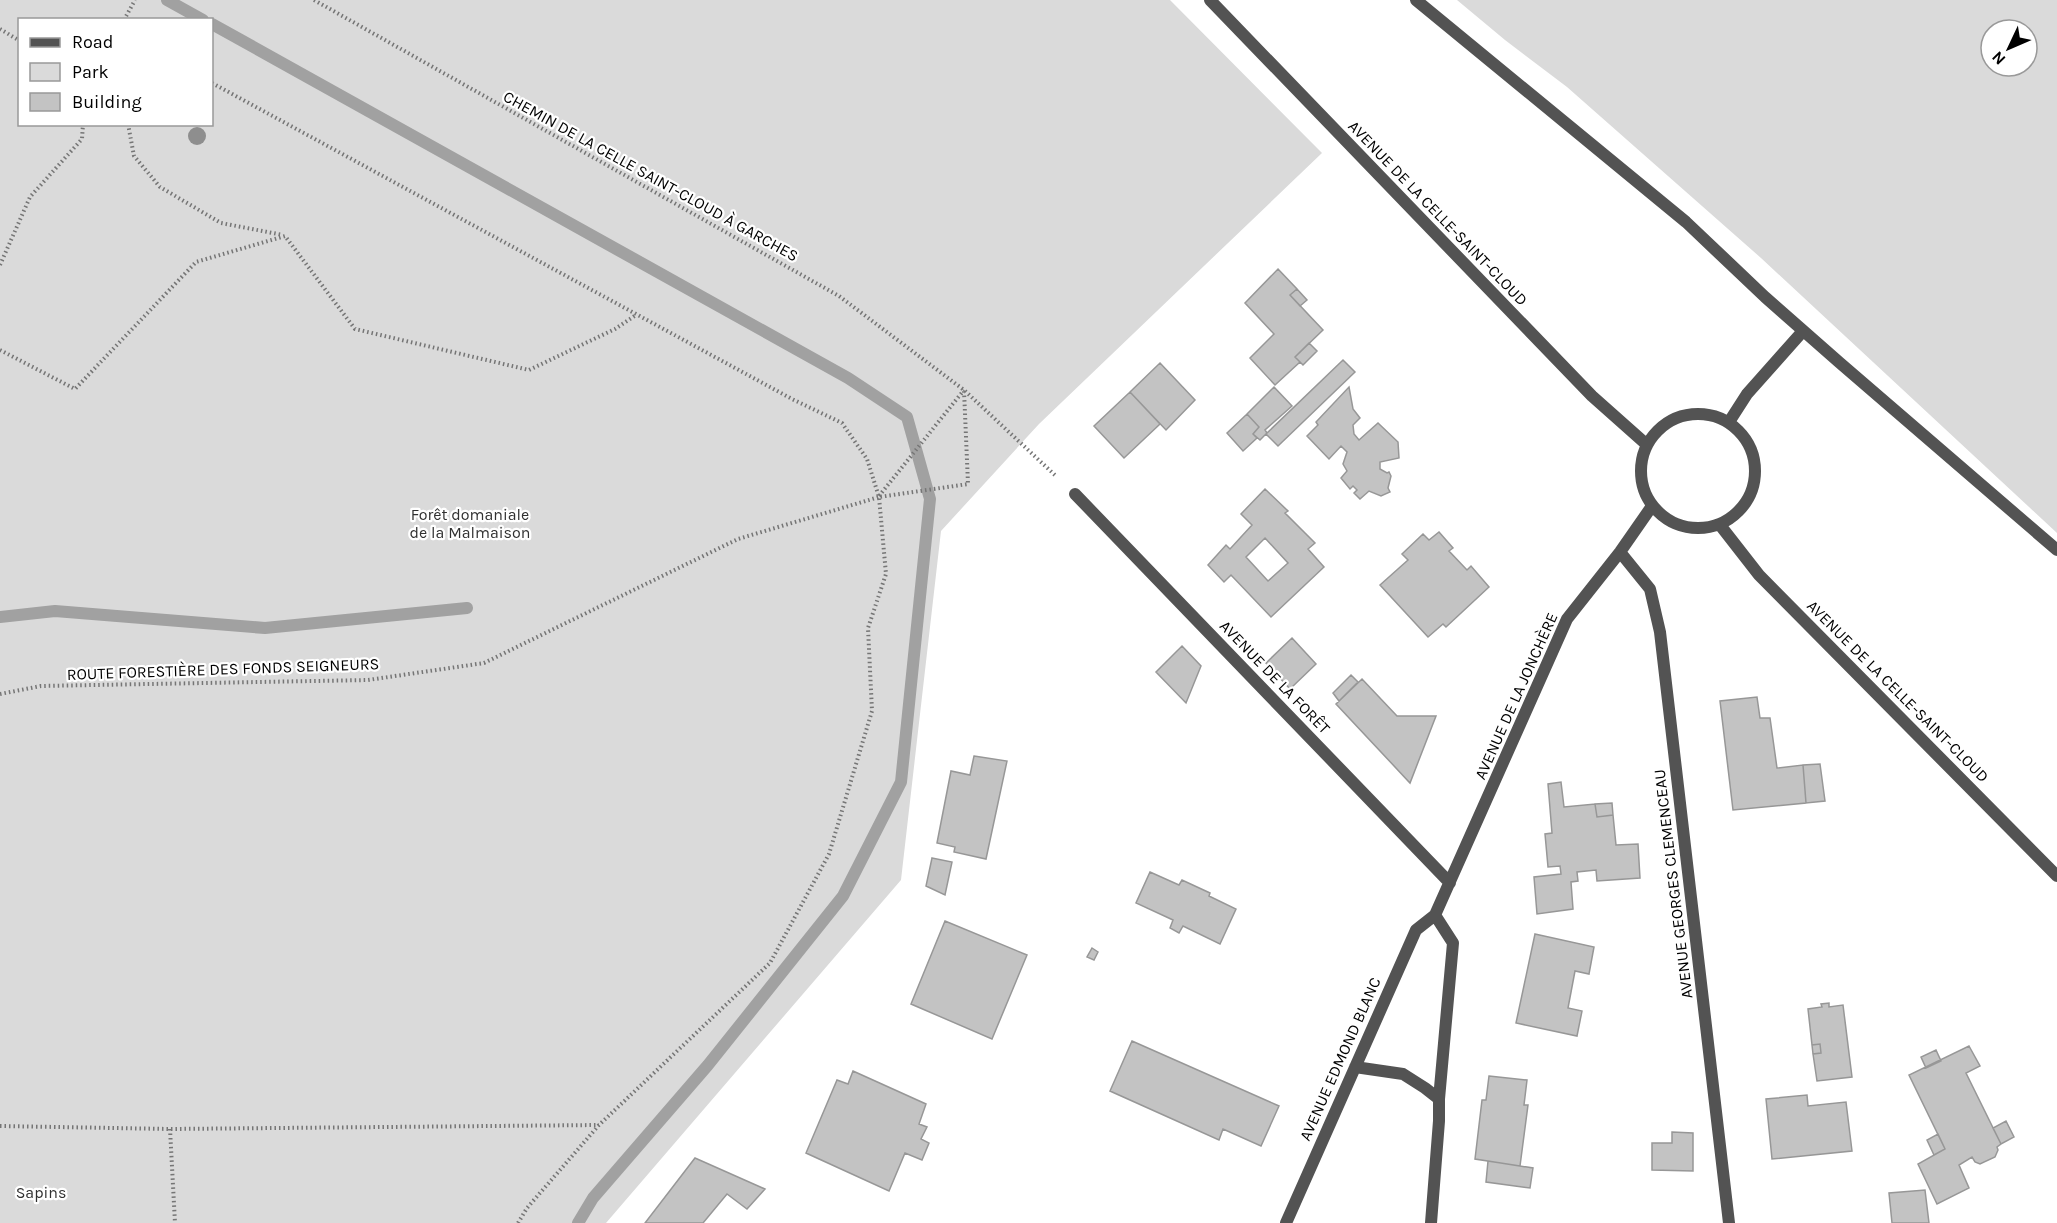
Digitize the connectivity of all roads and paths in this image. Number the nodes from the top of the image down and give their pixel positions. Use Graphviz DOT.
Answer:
graph roads {
  1 [pos="135,0"];
  2 [pos="314,0"];
  3 [pos="1210,0"];
  4 [pos="1416,0"];
  5 [pos="125,18"];
  6 [pos="0,30"];
  7 [pos="18,40"];
  8 [pos="213,84"];
  9 [pos="83,126"];
  10 [pos="128,126"];
  11 [pos="285,236"];
  12 [pos="0,265"];
  13 [pos="636,315"];
  14 [pos="1803,330"];
  15 [pos="0,350"];
  16 [pos="964,390"];
  17 [pos="1729,422"];
  18 [pos="1646,444"];
  19 [pos="1075,494"];
  20 [pos="879,497"];
  21 [pos="1652,506"];
  22 [pos="1720,525"];
  23 [pos="2057,550"];
  24 [pos="1620,552"];
  25 [pos="0,694"];
  26 [pos="2057,876"];
  27 [pos="1450,883"];
  28 [pos="1435,915"];
  29 [pos="1355,1067"];
  30 [pos="1439,1099"];
  31 [pos="599,1125"];
  32 [pos="0,1126"];
  33 [pos="170,1129"];
  34 [pos="175,1223"];
  35 [pos="518,1223"];
  36 [pos="1286,1223"];
  37 [pos="1431,1223"];
  38 [pos="1729,1223"];
  1 -- 5 [label="path"];
  2 -- 16 [label="path, CHEMIN DE LA CELLE SAINT-CLOUD À GARCHES"];
  3 -- 18 [label="street, AVENUE DE LA CELLE-SAINT-CLOUD"];
  4 -- 14 [label="street"];
  6 -- 7 [label="path"];
  8 -- 13 [label="path"];
  9 -- 12 [label="path"];
  10 -- 11 [label="path"];
  11 -- 13 [label="path"];
  11 -- 15 [label="path"];
  13 -- 20 [label="path"];
  14 -- 17 [label="street"];
  14 -- 23 [label="street"];
  16 -- 19 [label="path, CHEMIN DE LA CELLE SAINT-CLOUD À GARCHES"];
  16 -- 20 [label="path"];
  16 -- 20 [label="path, ROUTE FORESTIÈRE DES FONDS SEIGNEURS"];
  17 -- 18 [label="street"];
  17 -- 22 [label="street"];
  18 -- 21 [label="street"];
  19 -- 27 [label="street, AVENUE DE LA FORÊT"];
  20 -- 25 [label="path, ROUTE FORESTIÈRE DES FONDS SEIGNEURS"];
  20 -- 31 [label="path"];
  21 -- 22 [label="street"];
  21 -- 24 [label="street, AVENUE DE LA JONCHÈRE"];
  22 -- 26 [label="street, AVENUE DE LA CELLE-SAINT-CLOUD"];
  24 -- 27 [label="street, AVENUE DE LA JONCHÈRE"];
  24 -- 38 [label="street, AVENUE GEORGES CLEMENCEAU"];
  27 -- 28 [label="street, AVENUE DE LA JONCHÈRE"];
  28 -- 29 [label="street, AVENUE EDMOND BLANC"];
  28 -- 30 [label="street"];
  29 -- 30 [label="street"];
  29 -- 36 [label="street, AVENUE EDMOND BLANC"];
  30 -- 37 [label="street"];
  31 -- 33 [label="path"];
  31 -- 35 [label="path"];
  32 -- 33 [label="path"];
  33 -- 34 [label="path"];
}
